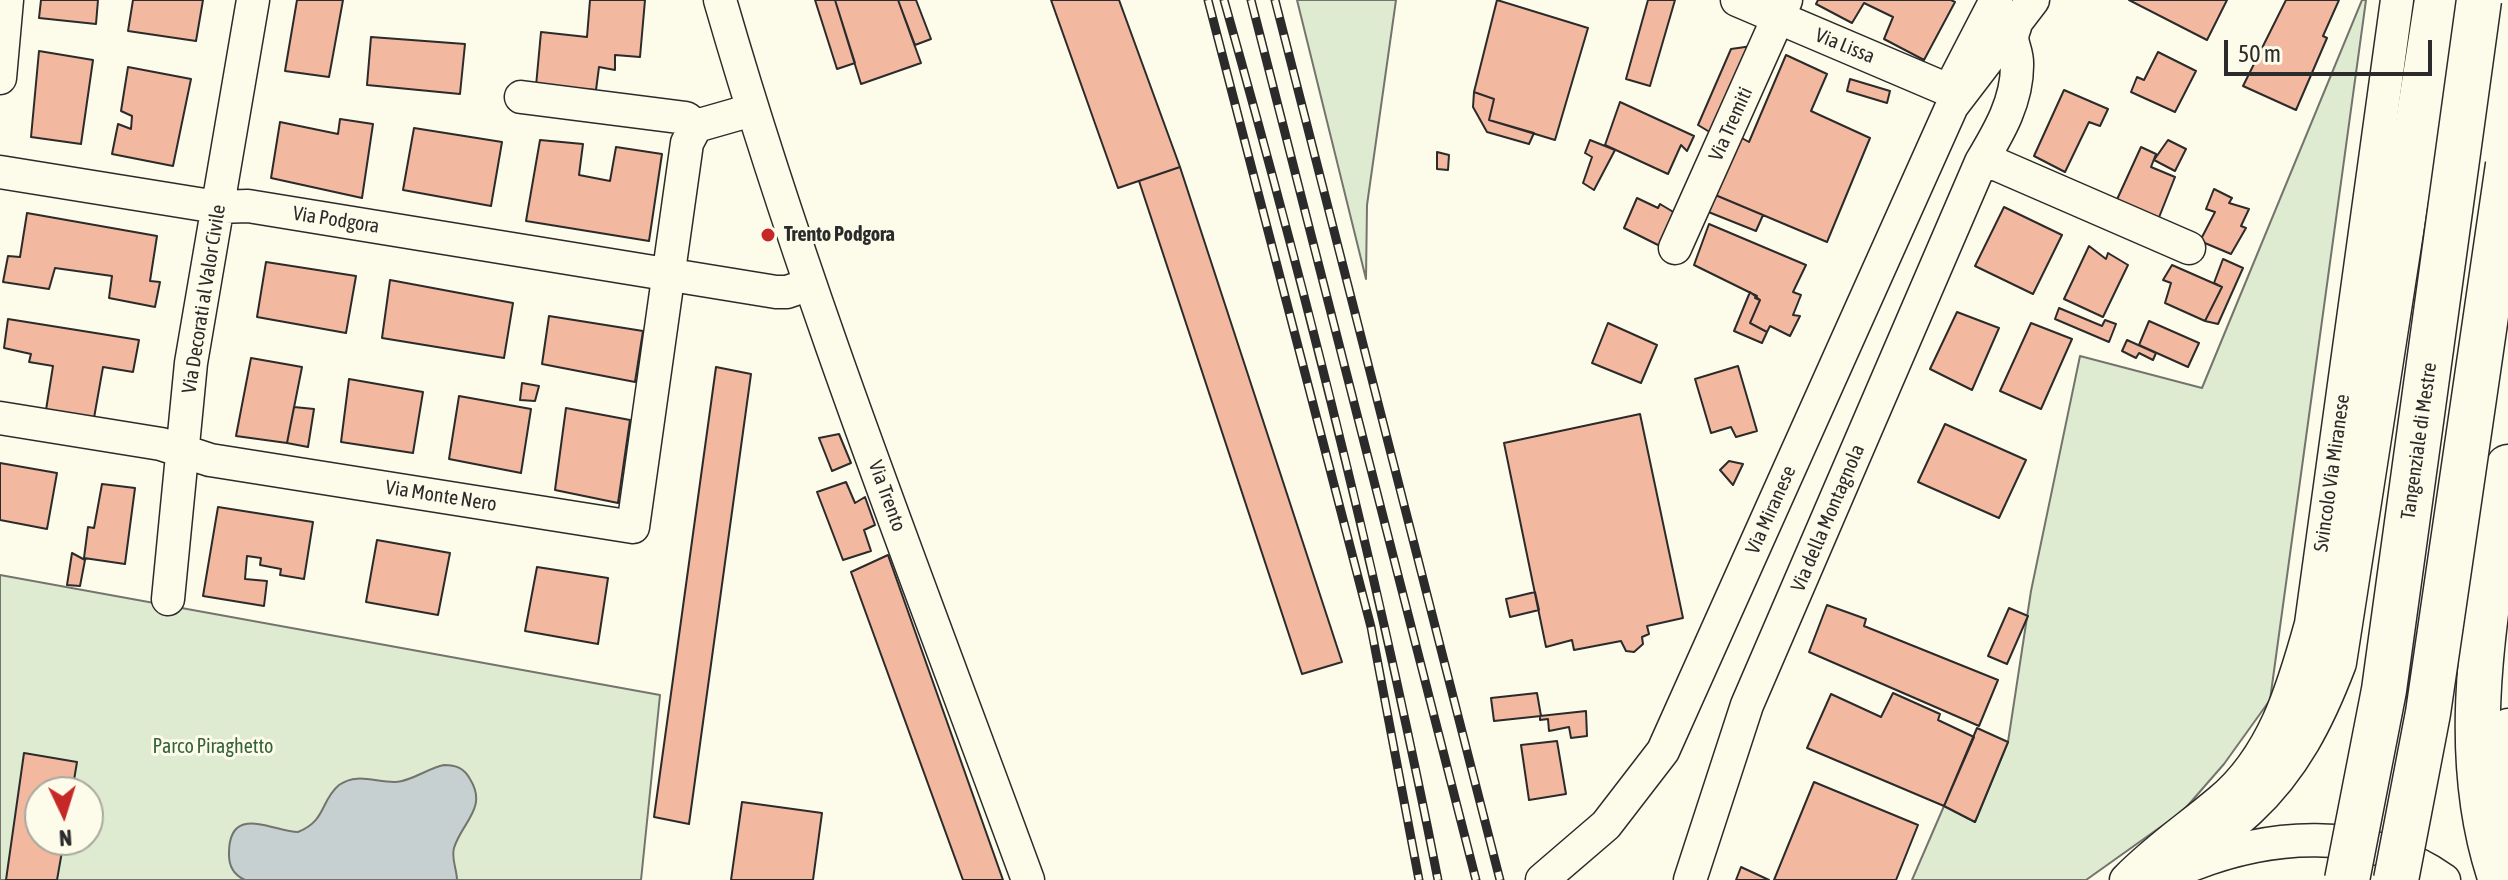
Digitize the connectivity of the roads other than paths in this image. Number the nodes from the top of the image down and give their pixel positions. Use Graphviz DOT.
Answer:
graph roads {
  1 [pos="7,0"];
  2 [pos="253,0"];
  3 [pos="720,0"];
  4 [pos="1737,0"];
  5 [pos="1996,0"];
  6 [pos="2033,0"];
  7 [pos="2397,0"];
  8 [pos="2437,0"];
  9 [pos="2479,0"];
  10 [pos="1782,10"];
  11 [pos="2012,14"];
  12 [pos="0,78"];
  13 [pos="1968,93"];
  14 [pos="521,97"];
  15 [pos="752,110"];
  16 [pos="696,126"];
  17 [pos="1981,162"];
  18 [pos="2508,165"];
  19 [pos="0,172"];
  20 [pos="217,207"];
  21 [pos="1675,248"];
  22 [pos="2189,248"];
  23 [pos="671,276"];
  24 [pos="810,284"];
  25 [pos="0,418"];
  26 [pos="181,450"];
  27 [pos="2508,467"];
  28 [pos="168,599"];
  29 [pos="2508,725"];
  30 [pos="2508,817"];
  31 [pos="1028,880"];
  32 [pos="1542,880"];
  33 [pos="1690,880"];
  34 [pos="2126,880"];
  35 [pos="2155,880"];
  36 [pos="2163,880"];
  37 [pos="2347,880"];
  38 [pos="2396,880"];
  39 [pos="2444,880"];
  40 [pos="2501,880"];
  1 -- 12 [label="street"];
  2 -- 20 [label="street, Via Decorati al Valor Civile"];
  3 -- 15 [label="street, Via Trento"];
  4 -- 10 [label="street, Via Lissa"];
  5 -- 13 [label="street, Via Miranese"];
  6 -- 11 [label="street"];
  7 -- 34 [label="street, Svincolo Via Miranese"];
  8 -- 35 [label="highway"];
  9 -- 37 [label="highway, Tangenziale di Mestre, bridge"];
  10 -- 13 [label="street, Via Lissa"];
  10 -- 21 [label="street, Via Tremiti"];
  11 -- 13 [label="street"];
  11 -- 17 [label="street"];
  13 -- 17 [label="street"];
  13 -- 32 [label="street, Via Miranese"];
  14 -- 16 [label="street"];
  15 -- 16 [label="street"];
  15 -- 24 [label="street, Via Trento"];
  16 -- 23 [label="street"];
  17 -- 22 [label="street"];
  17 -- 33 [label="street, Via della Montagnola"];
  18 -- 38 [label="highway, bridge"];
  19 -- 20 [label="street, Via Podgora"];
  20 -- 23 [label="street, Via Podgora"];
  20 -- 26 [label="street, Via Decorati al Valor Civile"];
  23 -- 24 [label="street, Via Podgora"];
  23 -- 26 [label="street, Via Monte Nero"];
  24 -- 31 [label="street, Via Trento"];
  25 -- 26 [label="street, Via Monte Nero"];
  26 -- 28 [label="street, Via Decorati al Valor Civile"];
  27 -- 40 [label="highway"];
  29 -- 30 [label="street"];
  36 -- 39 [label="street"];
}
